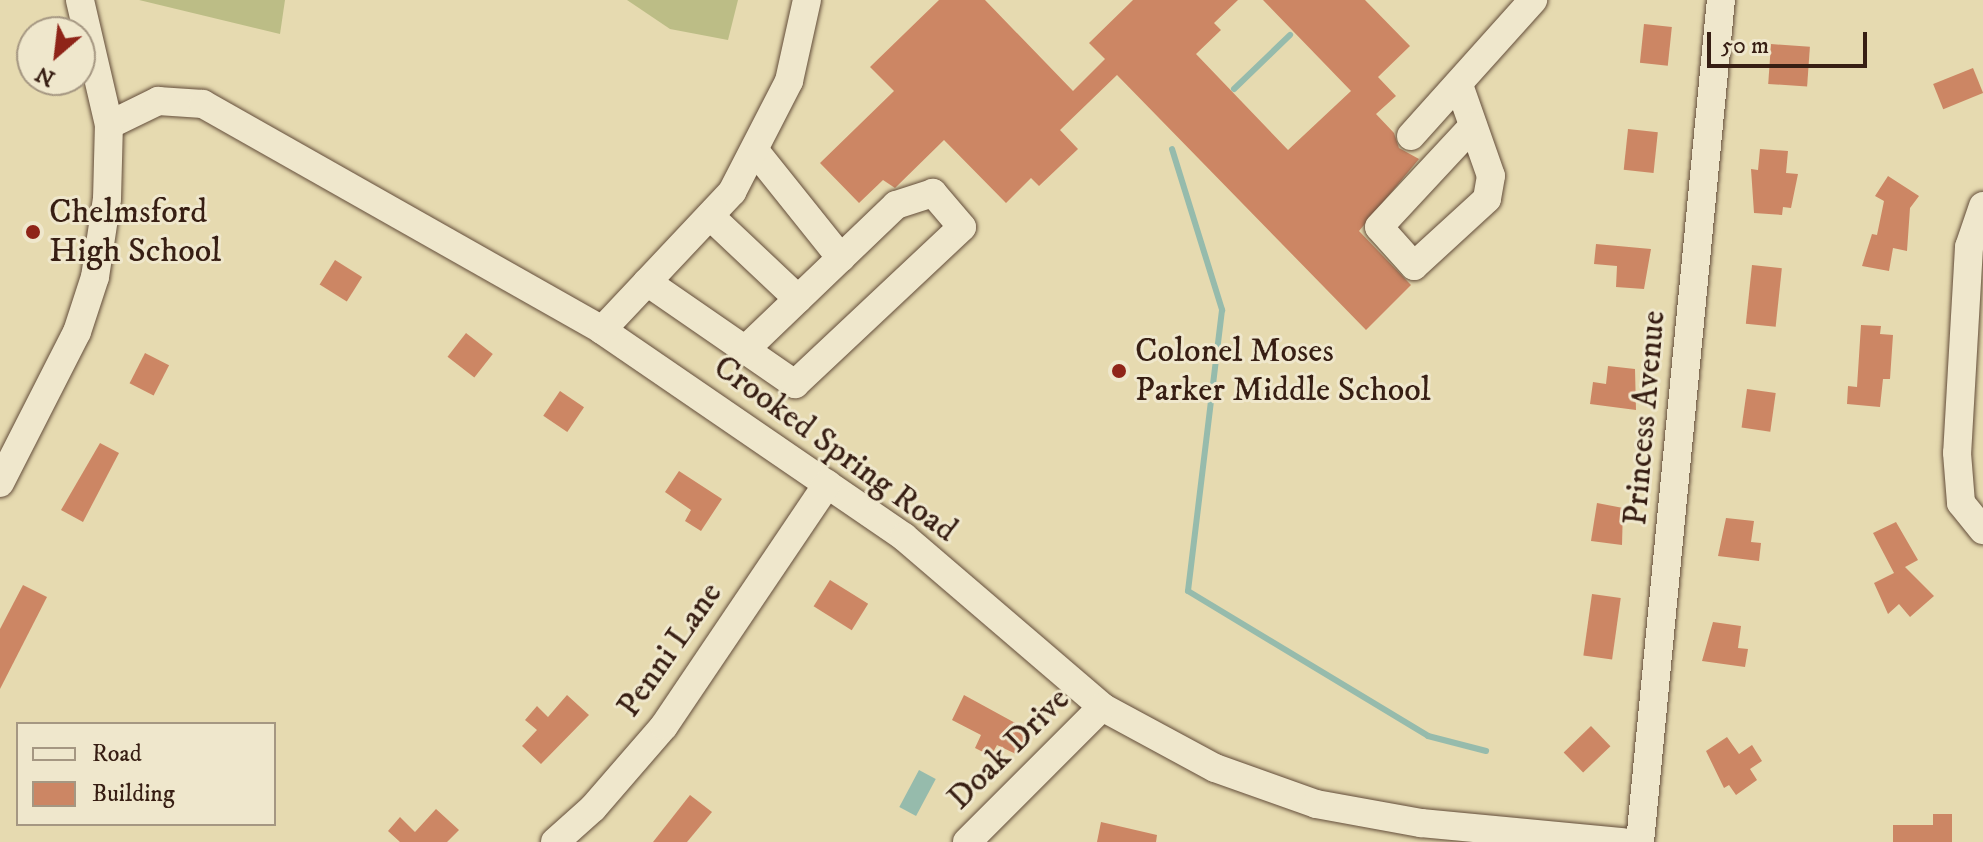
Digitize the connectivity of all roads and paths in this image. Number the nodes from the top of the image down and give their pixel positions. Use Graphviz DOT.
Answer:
graph roads {
  1 [pos="80,0"];
  2 [pos="807,0"];
  3 [pos="1533,0"];
  4 [pos="1721,0"];
  5 [pos="1459,85"];
  6 [pos="109,125"];
  7 [pos="1473,126"];
  8 [pos="1411,136"];
  9 [pos="756,152"];
  10 [pos="1983,206"];
  11 [pos="710,216"];
  12 [pos="841,258"];
  13 [pos="647,282"];
  14 [pos="798,299"];
  15 [pos="602,330"];
  16 [pos="745,350"];
  17 [pos="0,483"];
  18 [pos="827,484"];
  19 [pos="1983,530"];
  20 [pos="1102,707"];
  21 [pos="555,842"];
  22 [pos="967,842"];
  23 [pos="1623,842"];
  24 [pos="1640,842"];
  1 -- 6 [label="street"];
  2 -- 9 [label="street"];
  3 -- 5 [label="street"];
  4 -- 24 [label="street, Princess Avenue"];
  5 -- 7 [label="street"];
  5 -- 8 [label="street"];
  6 -- 15 [label="street, Crooked Spring Road"];
  6 -- 17 [label="street"];
  7 -- 7 [label="street"];
  9 -- 11 [label="street"];
  9 -- 12 [label="street"];
  10 -- 19 [label="street"];
  11 -- 13 [label="street"];
  11 -- 14 [label="street"];
  12 -- 14 [label="street"];
  12 -- 16 [label="street"];
  13 -- 15 [label="street"];
  13 -- 16 [label="street"];
  14 -- 16 [label="street"];
  15 -- 18 [label="street, Crooked Spring Road"];
  18 -- 20 [label="street, Crooked Spring Road"];
  18 -- 21 [label="street, Penni Lane"];
  20 -- 22 [label="street, Doak Drive"];
  20 -- 23 [label="street, Crooked Spring Road"];
}
